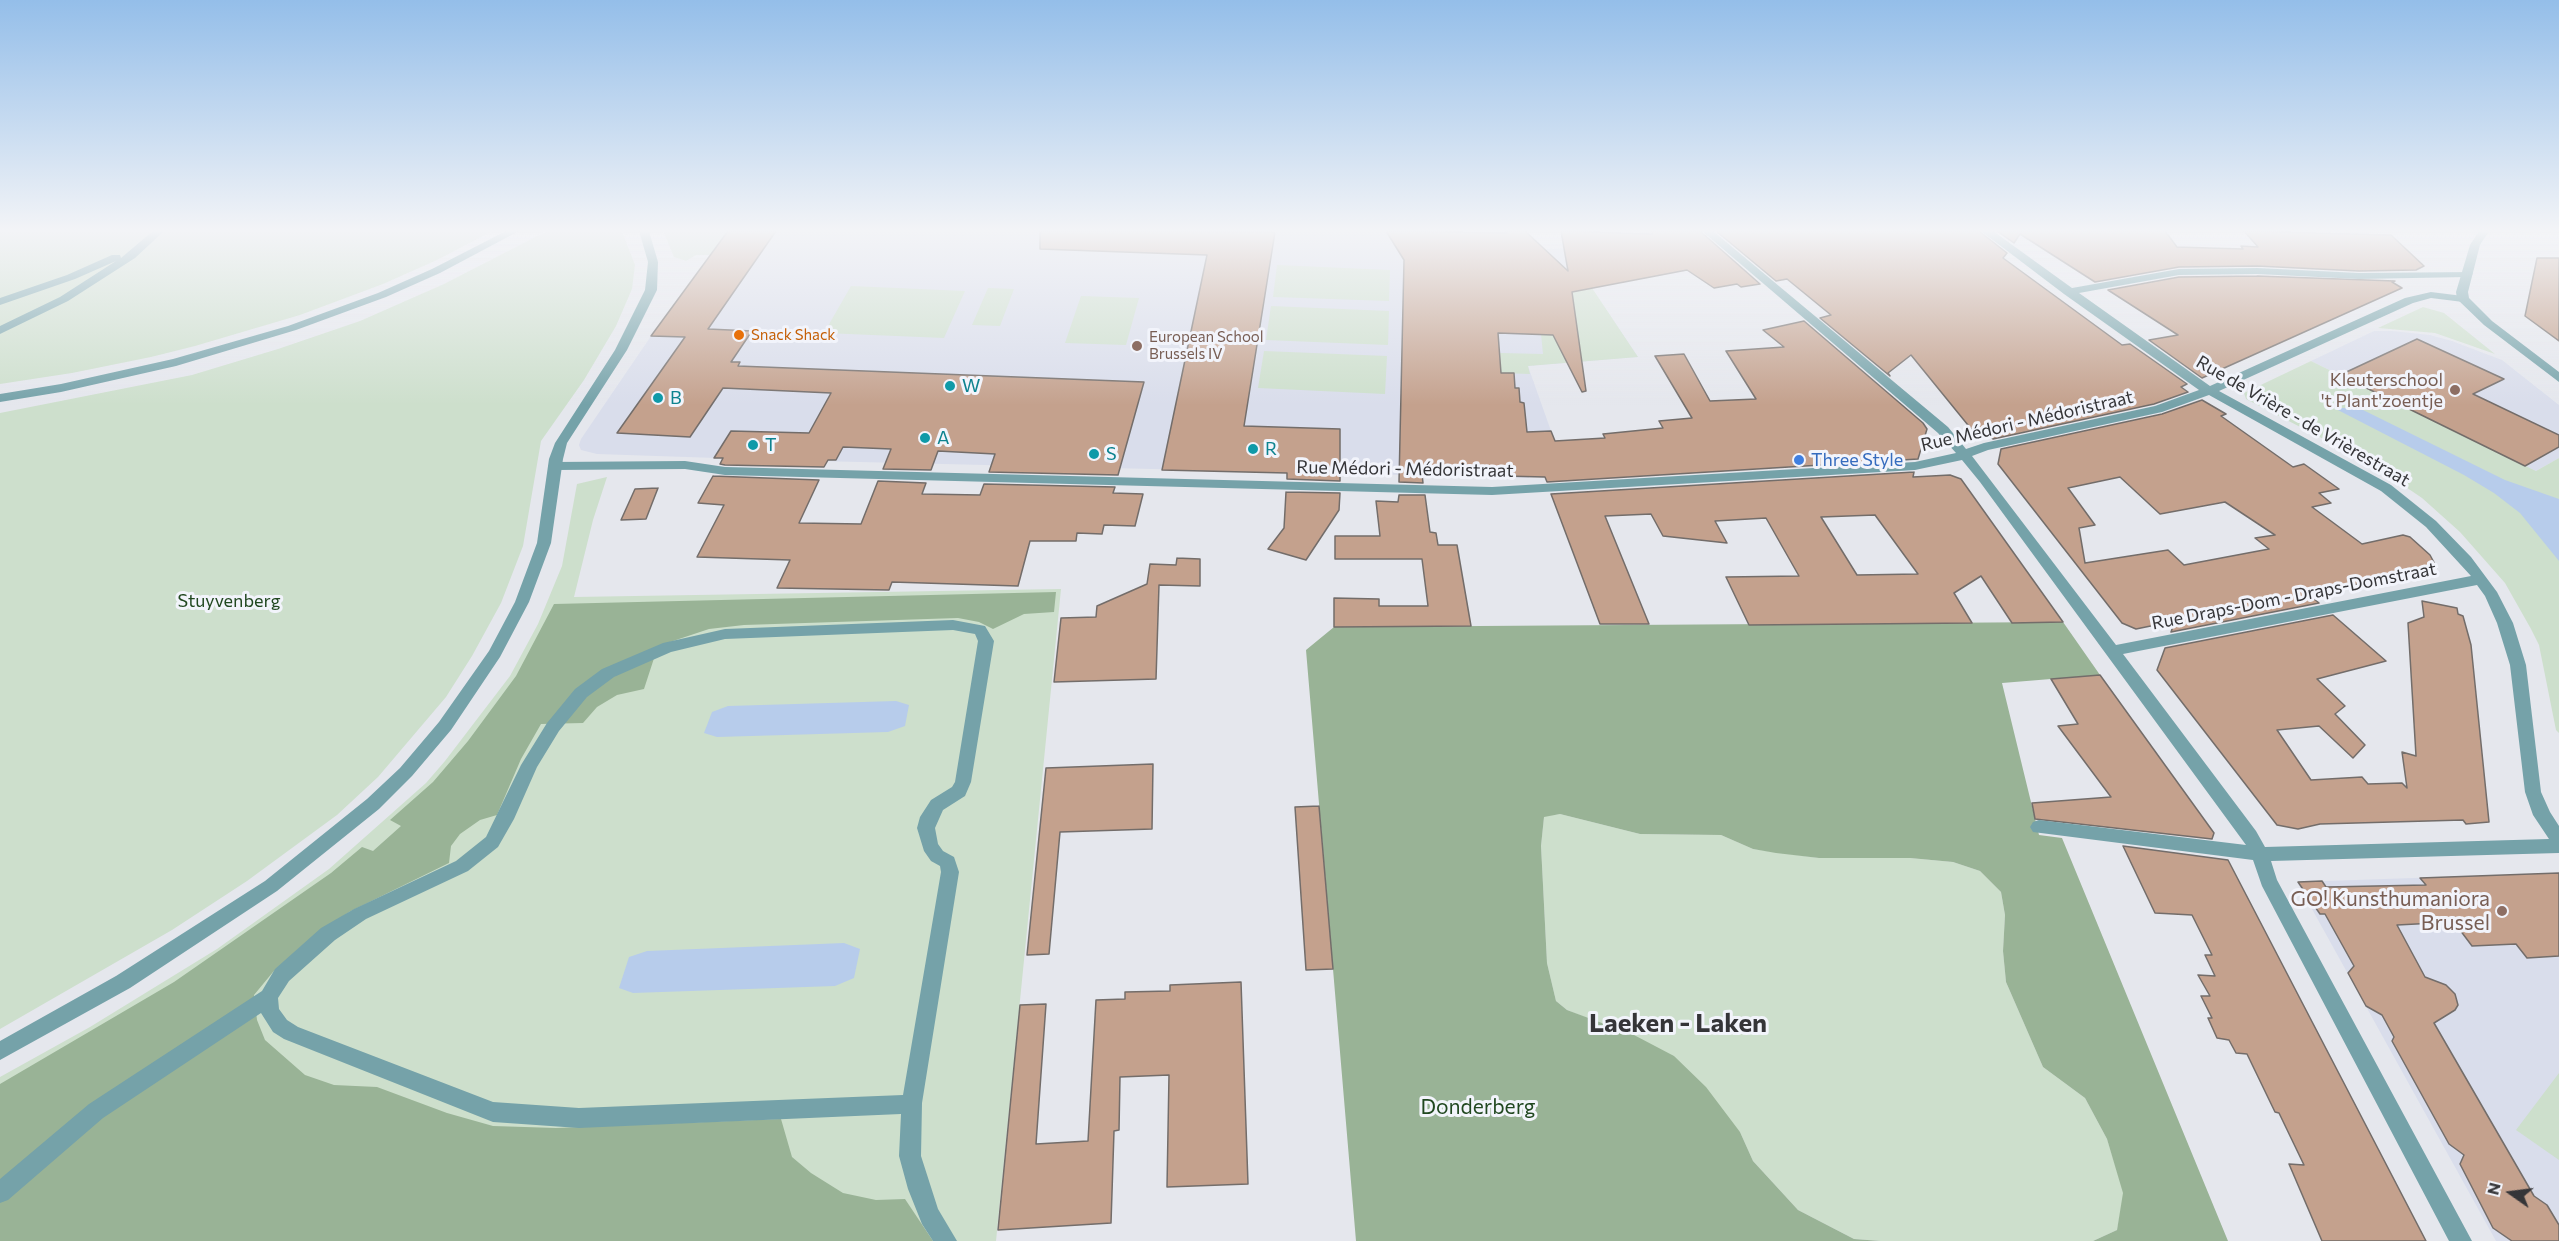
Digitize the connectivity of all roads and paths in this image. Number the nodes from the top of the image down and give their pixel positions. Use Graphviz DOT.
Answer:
graph roads {
  1 [pos="37,289"];
  2 [pos="81,289"];
  3 [pos="395,289"];
  4 [pos="650,289"];
  5 [pos="1775,289"];
  6 [pos="2064,289"];
  7 [pos="2085,289"];
  8 [pos="2463,289"];
  9 [pos="2068,292"];
  10 [pos="2463,299"];
  11 [pos="0,302"];
  12 [pos="0,330"];
  13 [pos="2559,378"];
  14 [pos="2208,391"];
  15 [pos="0,398"];
  16 [pos="1966,454"];
  17 [pos="555,466"];
  18 [pos="2482,579"];
  19 [pos="2113,651"];
  20 [pos="2039,827"];
  21 [pos="2559,840"];
  22 [pos="2559,846"];
  23 [pos="2260,854"];
  24 [pos="269,996"];
  25 [pos="0,1051"];
  26 [pos="912,1103"];
  27 [pos="0,1193"];
  28 [pos="946,1241"];
  29 [pos="2461,1241"];
  1 -- 11 [label="street"];
  2 -- 12 [label="street"];
  3 -- 15 [label="street"];
  4 -- 17 [label="street"];
  5 -- 16 [label="street"];
  6 -- 9 [label="street, Rue de Vrière - de Vrièrestraat"];
  7 -- 9 [label="street"];
  8 -- 10 [label="street"];
  9 -- 14 [label="street, Rue de Vrière - de Vrièrestraat"];
  10 -- 13 [label="street"];
  10 -- 14 [label="street, Rue Médori - Médoristraat"];
  14 -- 16 [label="street, Rue Médori - Médoristraat"];
  14 -- 18 [label="street, Rue de Vrière - de Vrièrestraat"];
  16 -- 17 [label="street, Rue Médori - Médoristraat"];
  16 -- 19 [label="street"];
  17 -- 25 [label="street"];
  18 -- 19 [label="street, Rue Draps-Dom - Draps-Domstraat"];
  18 -- 21 [label="street, Rue de Vrière - de Vrièrestraat"];
  19 -- 23 [label="street"];
  20 -- 23 [label="street"];
  22 -- 23 [label="street"];
  23 -- 29 [label="street"];
  24 -- 26 [label="street"];
  24 -- 26 [label="street"];
  24 -- 27 [label="street"];
  26 -- 28 [label="street"];
}
